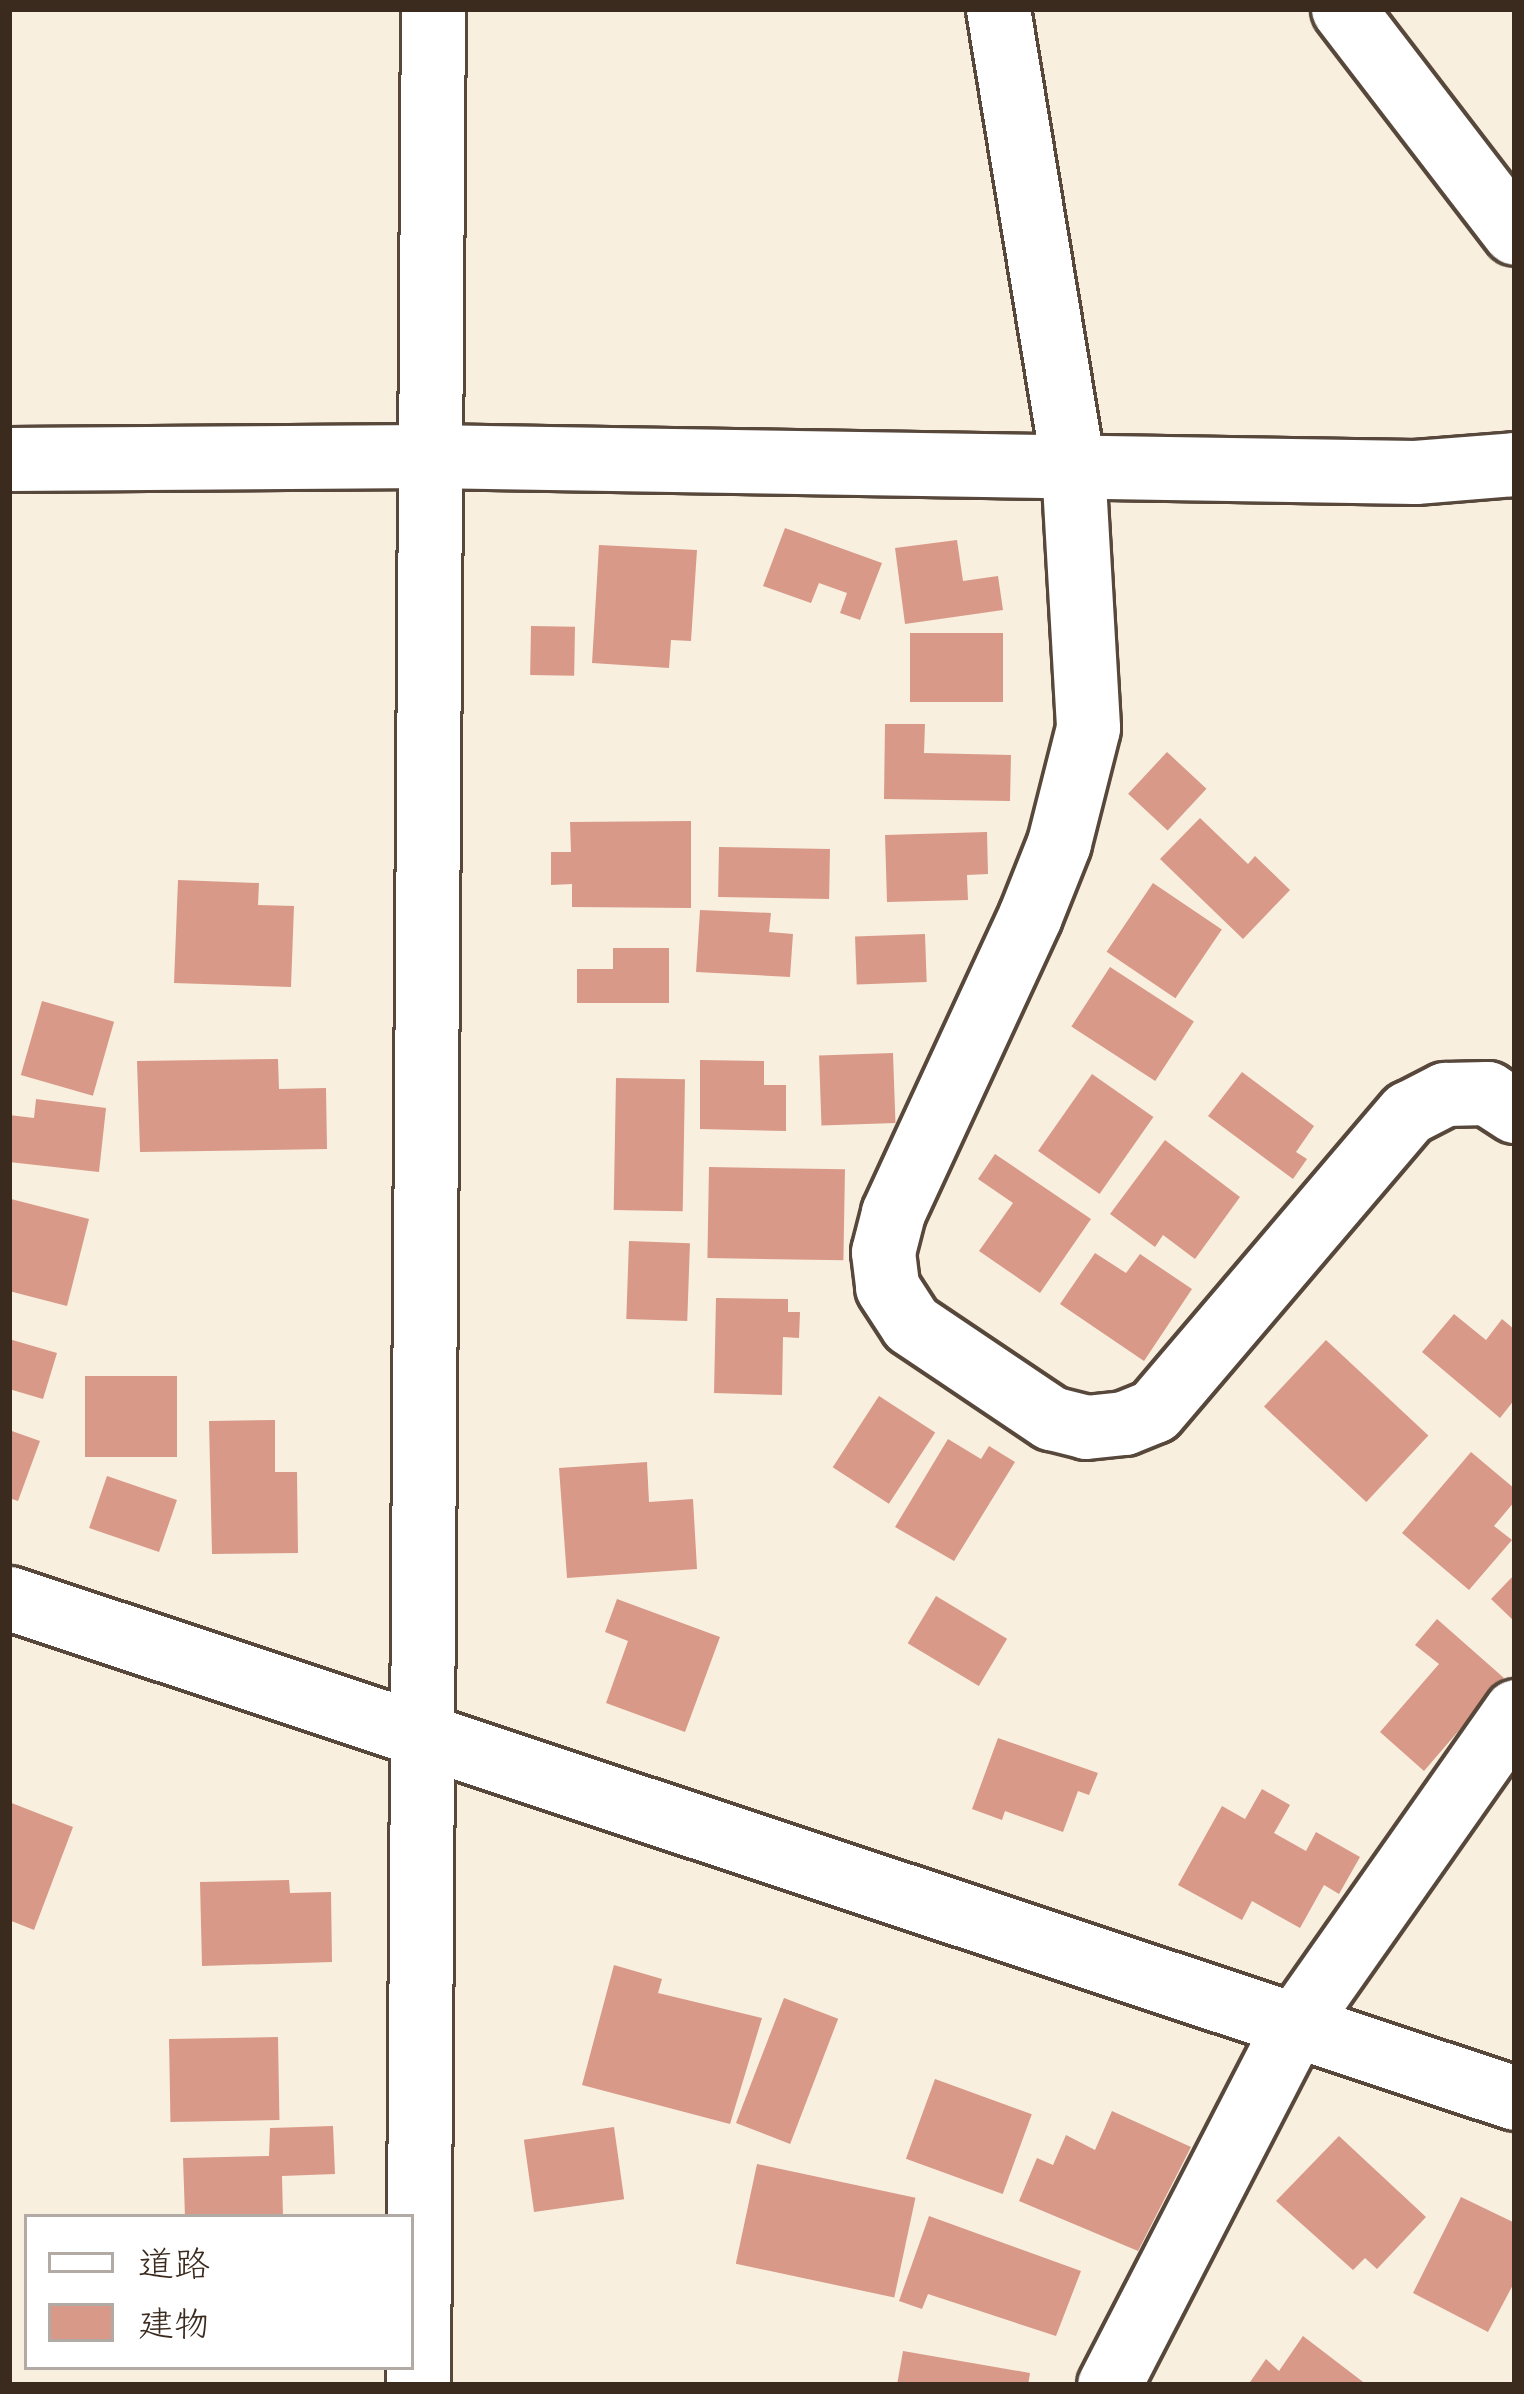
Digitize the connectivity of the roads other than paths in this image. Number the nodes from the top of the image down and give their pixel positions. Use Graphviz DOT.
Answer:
graph roads {
  1 [pos="433,9"];
  2 [pos="998,9"];
  3 [pos="1343,9"];
  4 [pos="1515,233"];
  5 [pos="427,456"];
  6 [pos="9,459"];
  7 [pos="1515,464"];
  8 [pos="1072,466"];
  9 [pos="1515,1112"];
  10 [pos="9,1598"];
  11 [pos="1515,1711"];
  12 [pos="423,1738"];
  13 [pos="1294,2026"];
  14 [pos="1515,2098"];
  15 [pos="418,2385"];
  16 [pos="1109,2385"];
  1 -- 5 [label="street"];
  2 -- 8 [label="street"];
  3 -- 4 [label="street"];
  5 -- 6 [label="street"];
  5 -- 8 [label="street"];
  5 -- 12 [label="street"];
  7 -- 8 [label="street"];
  8 -- 9 [label="street"];
  10 -- 12 [label="street"];
  11 -- 13 [label="street"];
  12 -- 13 [label="street"];
  12 -- 15 [label="street"];
  13 -- 14 [label="street"];
  13 -- 16 [label="street"];
}
